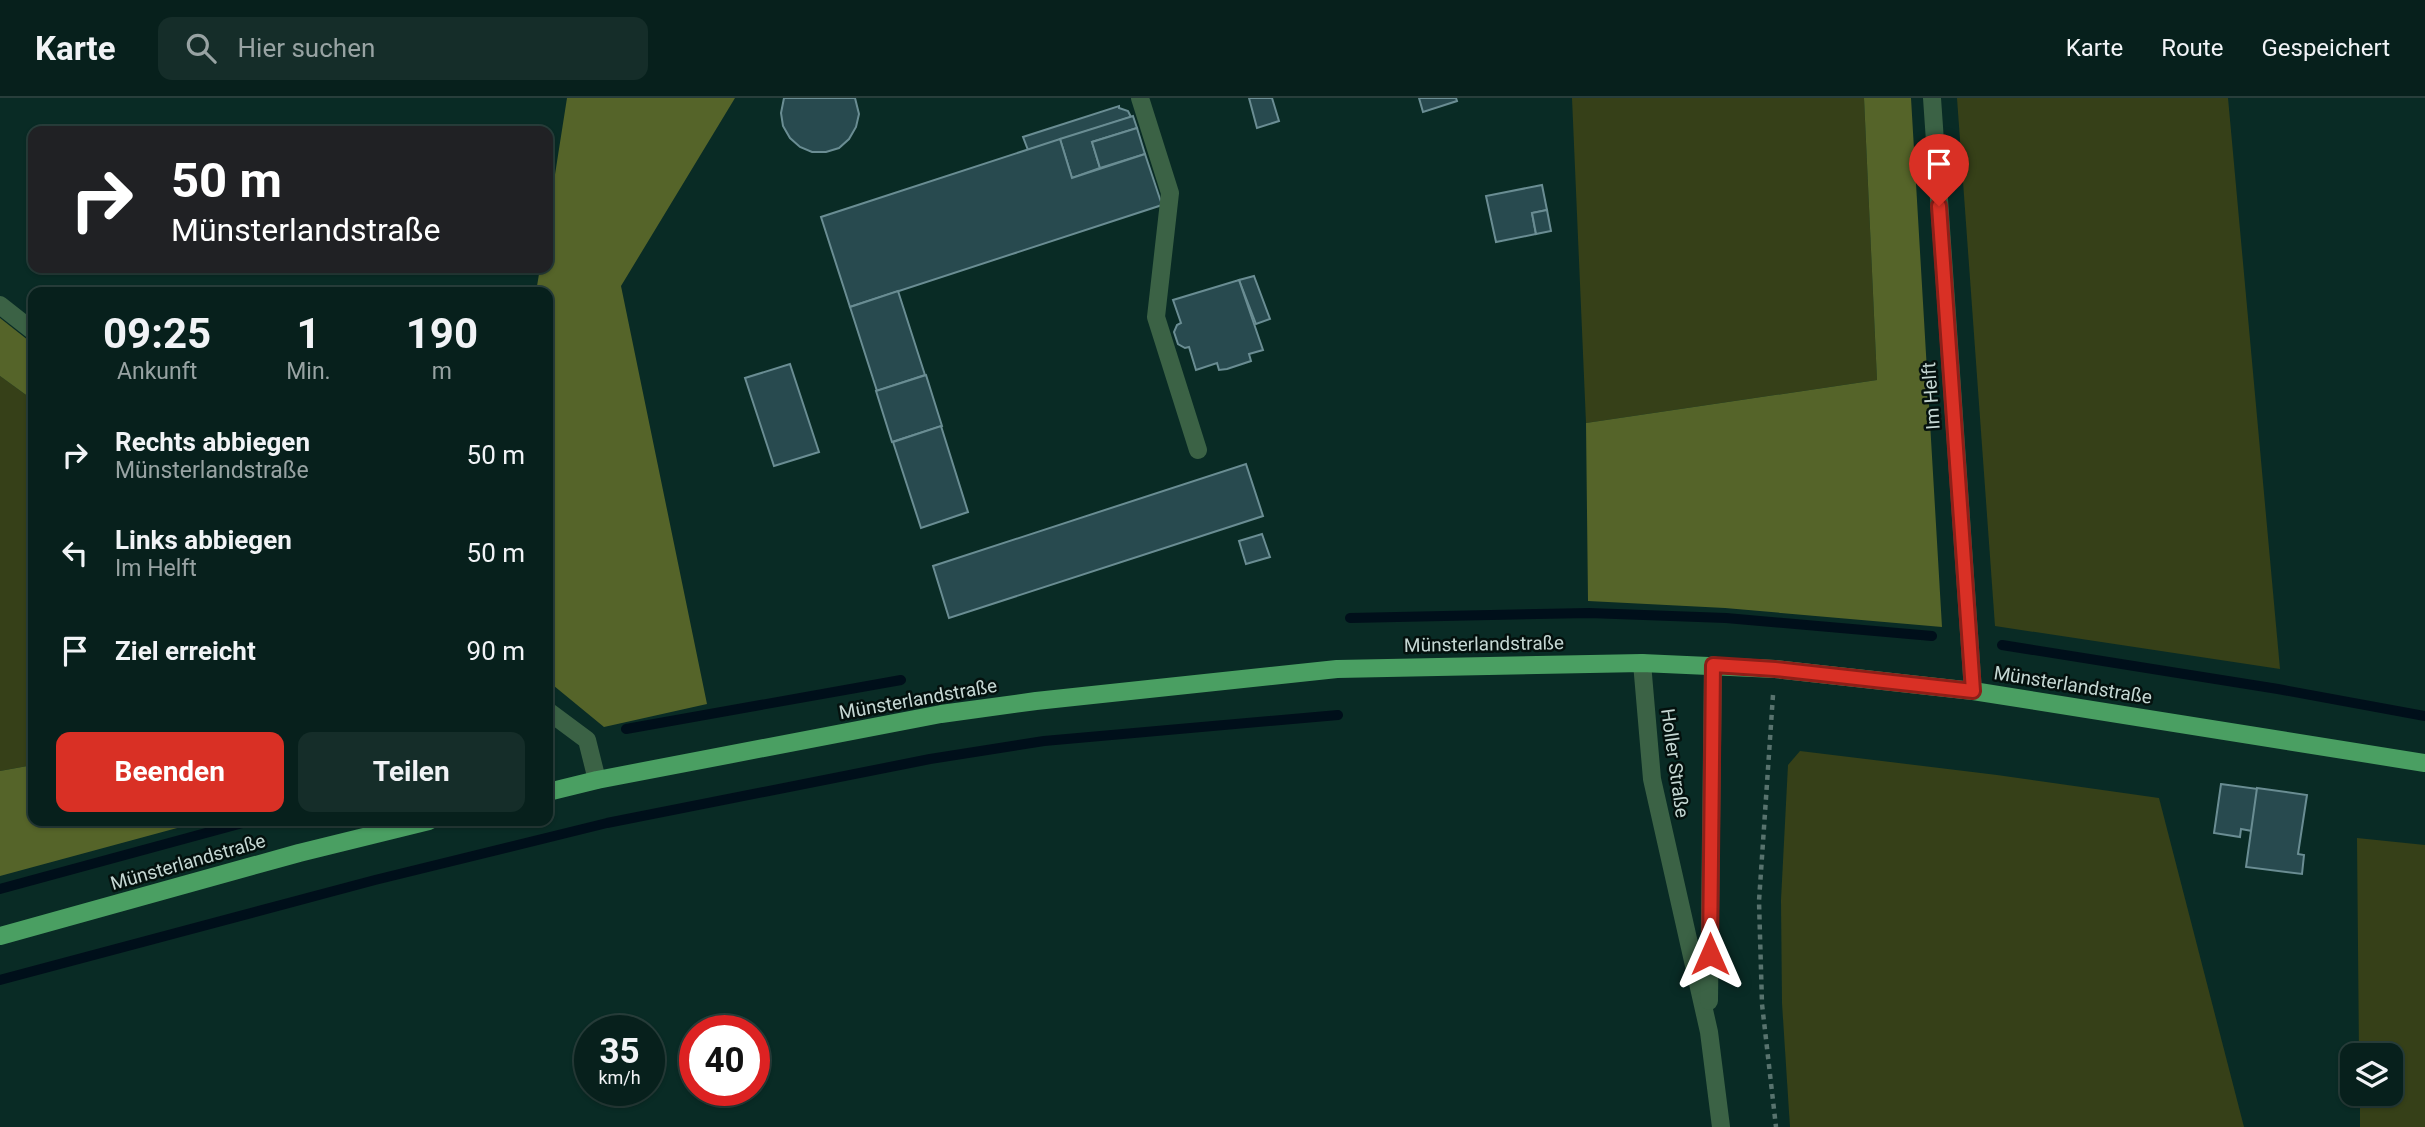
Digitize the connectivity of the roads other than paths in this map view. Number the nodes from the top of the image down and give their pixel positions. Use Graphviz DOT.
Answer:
graph roads {
  1 [pos="1140,98"];
  2 [pos="1932,98"];
  3 [pos="0,304"];
  4 [pos="28,327"];
  5 [pos="1198,450"];
  6 [pos="1642,663"];
  7 [pos="1713,665"];
  8 [pos="1973,691"];
  9 [pos="553,715"];
  10 [pos="2425,763"];
  11 [pos="597,780"];
  12 [pos="553,791"];
  13 [pos="409,826"];
  14 [pos="0,936"];
  15 [pos="1709,1032"];
  16 [pos="1721,1127"];
  1 -- 5 [label="street"];
  2 -- 8 [label="street, Im Helft"];
  3 -- 4 [label="street"];
  6 -- 7 [label="main road, Münsterlandstraße"];
  6 -- 11 [label="main road, Münsterlandstraße"];
  6 -- 15 [label="street, Holler Straße"];
  7 -- 8 [label="main road, Münsterlandstraße"];
  7 -- 15 [label="street, Holler Straße"];
  8 -- 10 [label="main road, Münsterlandstraße"];
  9 -- 11 [label="street"];
  11 -- 12 [label="main road, Münsterlandstraße"];
  13 -- 14 [label="main road, Münsterlandstraße"];
  15 -- 16 [label="street, Holler Straße"];
}
